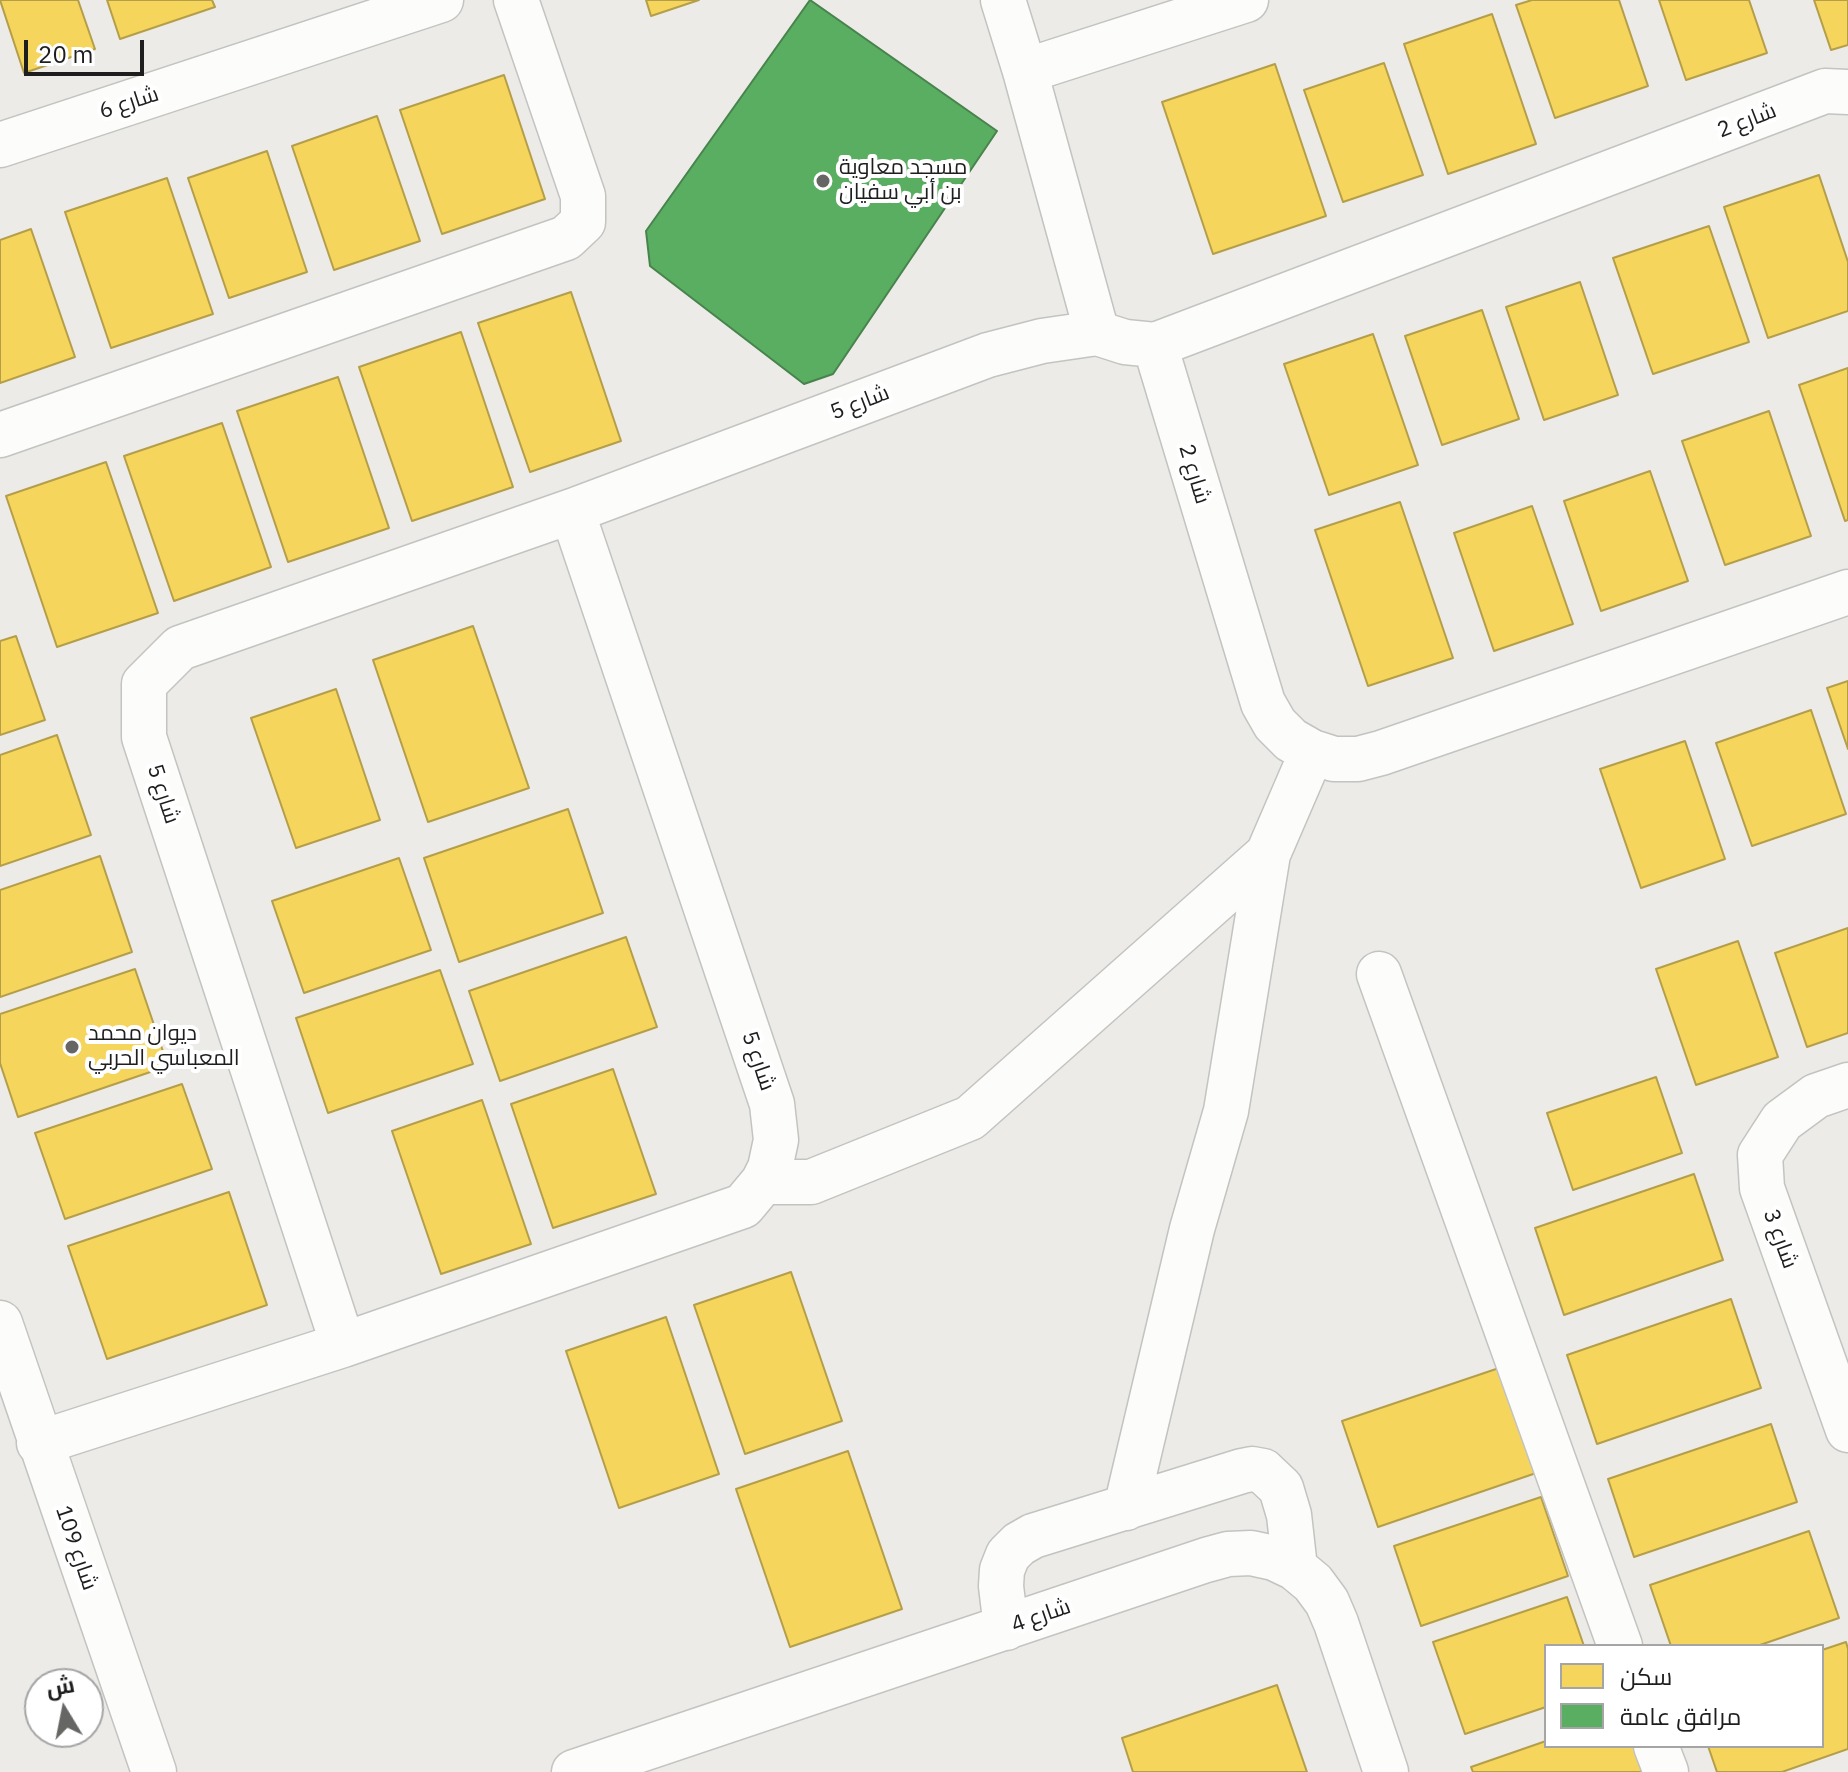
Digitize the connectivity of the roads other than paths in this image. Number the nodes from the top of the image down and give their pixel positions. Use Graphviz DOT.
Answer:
graph roads {
  1 [pos="441,0"];
  2 [pos="516,0"];
  3 [pos="1003,0"];
  4 [pos="1246,0"];
  5 [pos="1025,71"];
  6 [pos="1848,92"];
  7 [pos="0,145"];
  8 [pos="1097,333"];
  9 [pos="1155,345"];
  10 [pos="0,435"];
  11 [pos="572,511"];
  12 [pos="1848,592"];
  13 [pos="1312,752"];
  14 [pos="1268,854"];
  15 [pos="1379,974"];
  16 [pos="1848,1085"];
  17 [pos="763,1182"];
  18 [pos="0,1323"];
  19 [pos="343,1345"];
  20 [pos="1848,1430"];
  21 [pos="39,1443"];
  22 [pos="1126,1508"];
  23 [pos="1295,1568"];
  24 [pos="1006,1628"];
  25 [pos="1619,1644"];
  26 [pos="1657,1748"];
  27 [pos="154,1772"];
  28 [pos="574,1772"];
  29 [pos="1386,1772"];
  30 [pos="1666,1772"];
  1 -- 7 [label="street, شارع 6"];
  2 -- 10 [label="street"];
  3 -- 5 [label="street"];
  4 -- 5 [label="street"];
  5 -- 8 [label="street"];
  6 -- 9 [label="street, شارع 2"];
  8 -- 9 [label="street, شارع 5"];
  8 -- 11 [label="street, شارع 5"];
  9 -- 13 [label="street, شارع 2"];
  11 -- 17 [label="street, شارع 5"];
  11 -- 19 [label="street, شارع 5"];
  12 -- 13 [label="street, شارع 2"];
  13 -- 14 [label="street"];
  14 -- 17 [label="street"];
  14 -- 22 [label="street"];
  15 -- 25 [label="street"];
  16 -- 20 [label="street, شارع 3"];
  17 -- 19 [label="street, شارع 5"];
  18 -- 21 [label="street, شارع 109"];
  19 -- 21 [label="street, شارع 5"];
  21 -- 27 [label="street, شارع 109"];
  22 -- 23 [label="street"];
  22 -- 24 [label="street"];
  23 -- 24 [label="street, شارع 4"];
  23 -- 29 [label="street, شارع 4"];
  24 -- 28 [label="street, شارع 4"];
  26 -- 30 [label="street"];
}
